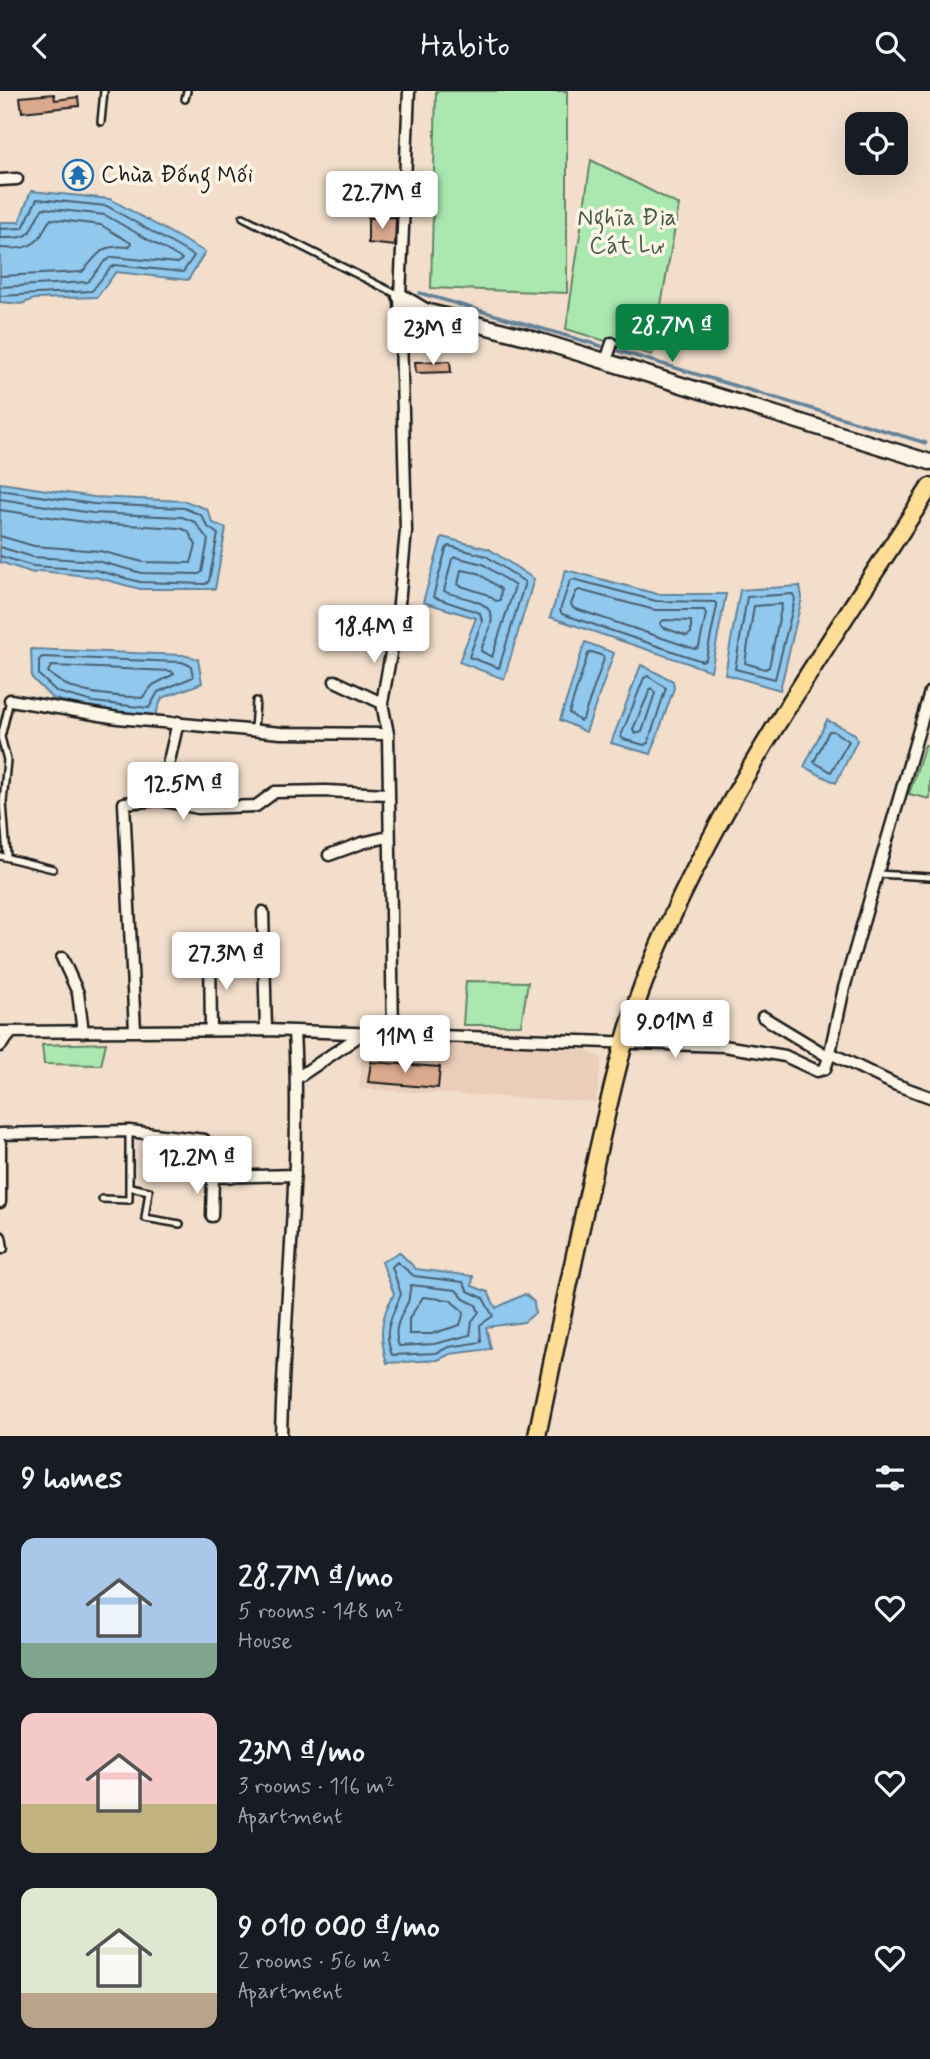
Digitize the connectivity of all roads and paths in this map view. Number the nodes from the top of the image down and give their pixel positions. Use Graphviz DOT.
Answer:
graph roads {
  1 [pos="104,91"];
  2 [pos="187,91"];
  3 [pos="410,91"];
  4 [pos="185,99"];
  5 [pos="101,122"];
  6 [pos="0,180"];
  7 [pos="17,180"];
  8 [pos="243,217"];
  9 [pos="400,296"];
  10 [pos="425,311"];
  11 [pos="401,325"];
  12 [pos="612,343"];
  13 [pos="606,361"];
  14 [pos="930,462"];
  15 [pos="930,487"];
  16 [pos="335,681"];
  17 [pos="930,692"];
  18 [pos="10,700"];
  19 [pos="256,701"];
  20 [pos="382,703"];
  21 [pos="178,722"];
  22 [pos="254,730"];
  23 [pos="388,734"];
  24 [pos="387,794"];
  25 [pos="160,800"];
  26 [pos="1,802"];
  27 [pos="388,837"];
  28 [pos="329,855"];
  29 [pos="3,856"];
  30 [pos="52,869"];
  31 [pos="877,874"];
  32 [pos="930,877"];
  33 [pos="263,912"];
  34 [pos="210,953"];
  35 [pos="62,958"];
  36 [pos="763,1017"];
  37 [pos="211,1030"];
  38 [pos="266,1030"];
  39 [pos="135,1031"];
  40 [pos="0,1032"];
  41 [pos="12,1032"];
  42 [pos="83,1032"];
  43 [pos="294,1032"];
  44 [pos="393,1033"];
  45 [pos="362,1034"];
  46 [pos="624,1042"];
  47 [pos="0,1046"];
  48 [pos="829,1055"];
  49 [pos="297,1078"];
  50 [pos="930,1097"];
  51 [pos="129,1131"];
  52 [pos="0,1134"];
  53 [pos="0,1143"];
  54 [pos="0,1160"];
  55 [pos="295,1175"];
  56 [pos="213,1177"];
  57 [pos="131,1187"];
  58 [pos="102,1199"];
  59 [pos="0,1202"];
  60 [pos="212,1216"];
  61 [pos="180,1224"];
  62 [pos="281,1436"];
  63 [pos="537,1436"];
  1 -- 5 [label="lane"];
  2 -- 4 [label="lane"];
  3 -- 9 [label="street"];
  6 -- 7 [label="street"];
  8 -- 9 [label="lane"];
  9 -- 10 [label="main road"];
  9 -- 11 [label="street"];
  10 -- 11 [label="street"];
  10 -- 13 [label="main road"];
  11 -- 20 [label="street"];
  12 -- 13 [label="street"];
  13 -- 14 [label="main road"];
  15 -- 46 [label="main road"];
  16 -- 20 [label="street"];
  17 -- 31 [label="street"];
  18 -- 21 [label="street"];
  18 -- 26 [label="lane"];
  19 -- 22 [label="lane"];
  20 -- 23 [label="street"];
  21 -- 22 [label="street"];
  21 -- 25 [label="street"];
  22 -- 23 [label="street"];
  23 -- 24 [label="street"];
  24 -- 25 [label="street"];
  24 -- 27 [label="street"];
  25 -- 39 [label="street"];
  26 -- 29 [label="lane"];
  27 -- 28 [label="street"];
  27 -- 44 [label="street"];
  29 -- 30 [label="lane"];
  31 -- 32 [label="lane"];
  31 -- 48 [label="street"];
  33 -- 38 [label="street"];
  34 -- 37 [label="street"];
  35 -- 42 [label="street"];
  36 -- 48 [label="street"];
  37 -- 38 [label="street"];
  37 -- 39 [label="street"];
  38 -- 43 [label="street"];
  39 -- 42 [label="street"];
  40 -- 41 [label="street"];
  41 -- 42 [label="street"];
  41 -- 47 [label="street"];
  43 -- 45 [label="street"];
  43 -- 49 [label="street"];
  44 -- 45 [label="street"];
  44 -- 46 [label="street"];
  45 -- 49 [label="street"];
  46 -- 48 [label="street"];
  46 -- 63 [label="main road"];
  48 -- 50 [label="street"];
  49 -- 55 [label="street"];
  51 -- 52 [label="street"];
  51 -- 56 [label="street"];
  51 -- 57 [label="lane"];
  53 -- 54 [label="street"];
  54 -- 59 [label="street"];
  55 -- 56 [label="street"];
  55 -- 62 [label="street"];
  56 -- 60 [label="street"];
  57 -- 58 [label="lane"];
  57 -- 61 [label="lane"];
}
